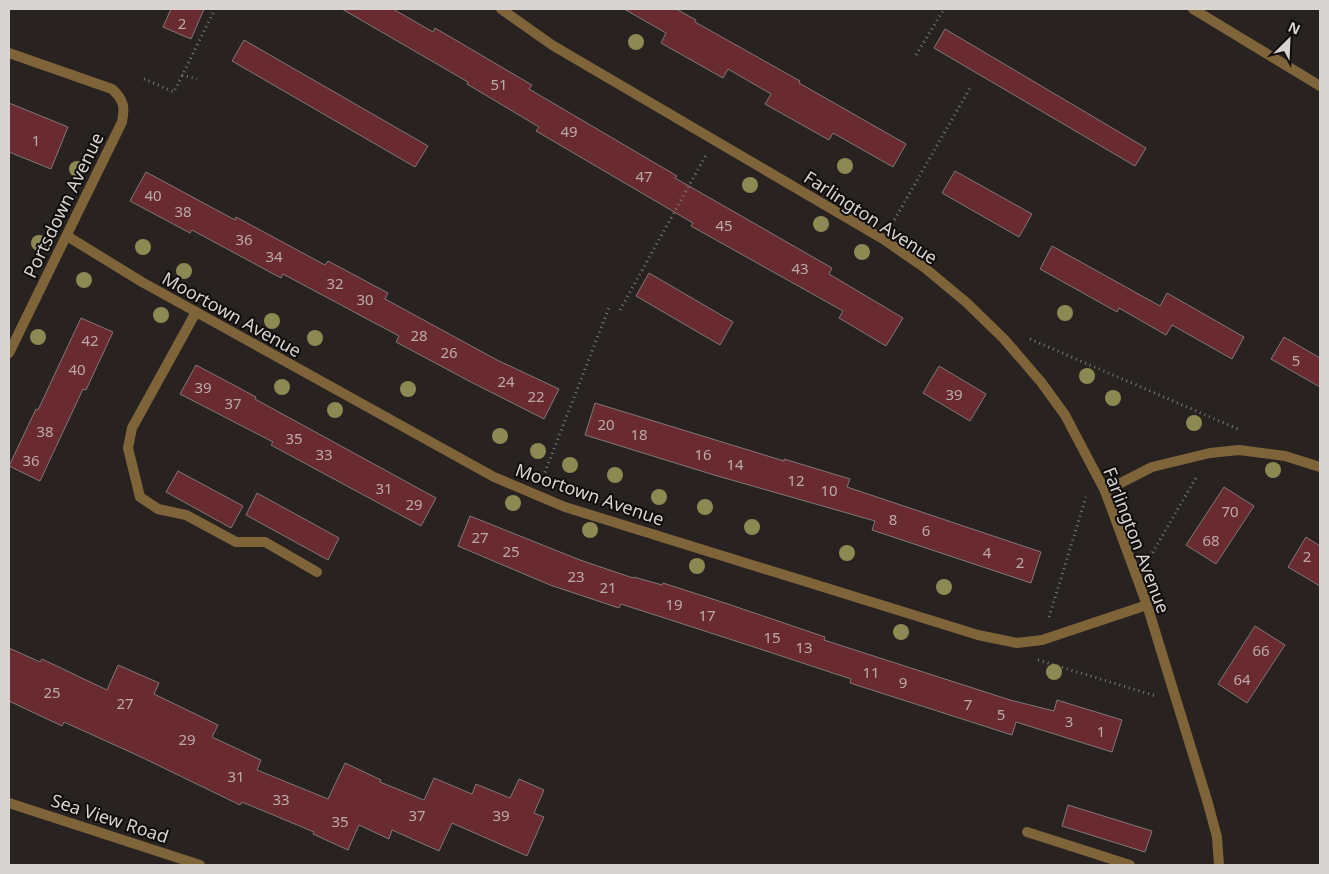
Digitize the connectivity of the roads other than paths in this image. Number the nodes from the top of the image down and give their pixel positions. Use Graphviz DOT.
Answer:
graph roads {
  1 [pos="501,9"];
  2 [pos="1192,9"];
  3 [pos="9,52"];
  4 [pos="1320,86"];
  5 [pos="67,236"];
  6 [pos="196,312"];
  7 [pos="9,353"];
  8 [pos="1320,467"];
  9 [pos="1105,491"];
  10 [pos="317,572"];
  11 [pos="1147,605"];
  12 [pos="9,803"];
  13 [pos="1026,832"];
  14 [pos="200,865"];
  15 [pos="1130,865"];
  16 [pos="1219,865"];
  1 -- 9 [label="street, Farlington Avenue"];
  2 -- 4 [label="street"];
  3 -- 5 [label="street, Portsdown Avenue"];
  5 -- 6 [label="street, Moortown Avenue"];
  5 -- 7 [label="street, Portsdown Avenue"];
  6 -- 10 [label="street"];
  6 -- 11 [label="street, Moortown Avenue"];
  8 -- 9 [label="street"];
  9 -- 11 [label="street, Farlington Avenue"];
  11 -- 16 [label="street, Farlington Avenue"];
  12 -- 14 [label="street, Sea View Road"];
  13 -- 15 [label="street"];
}
